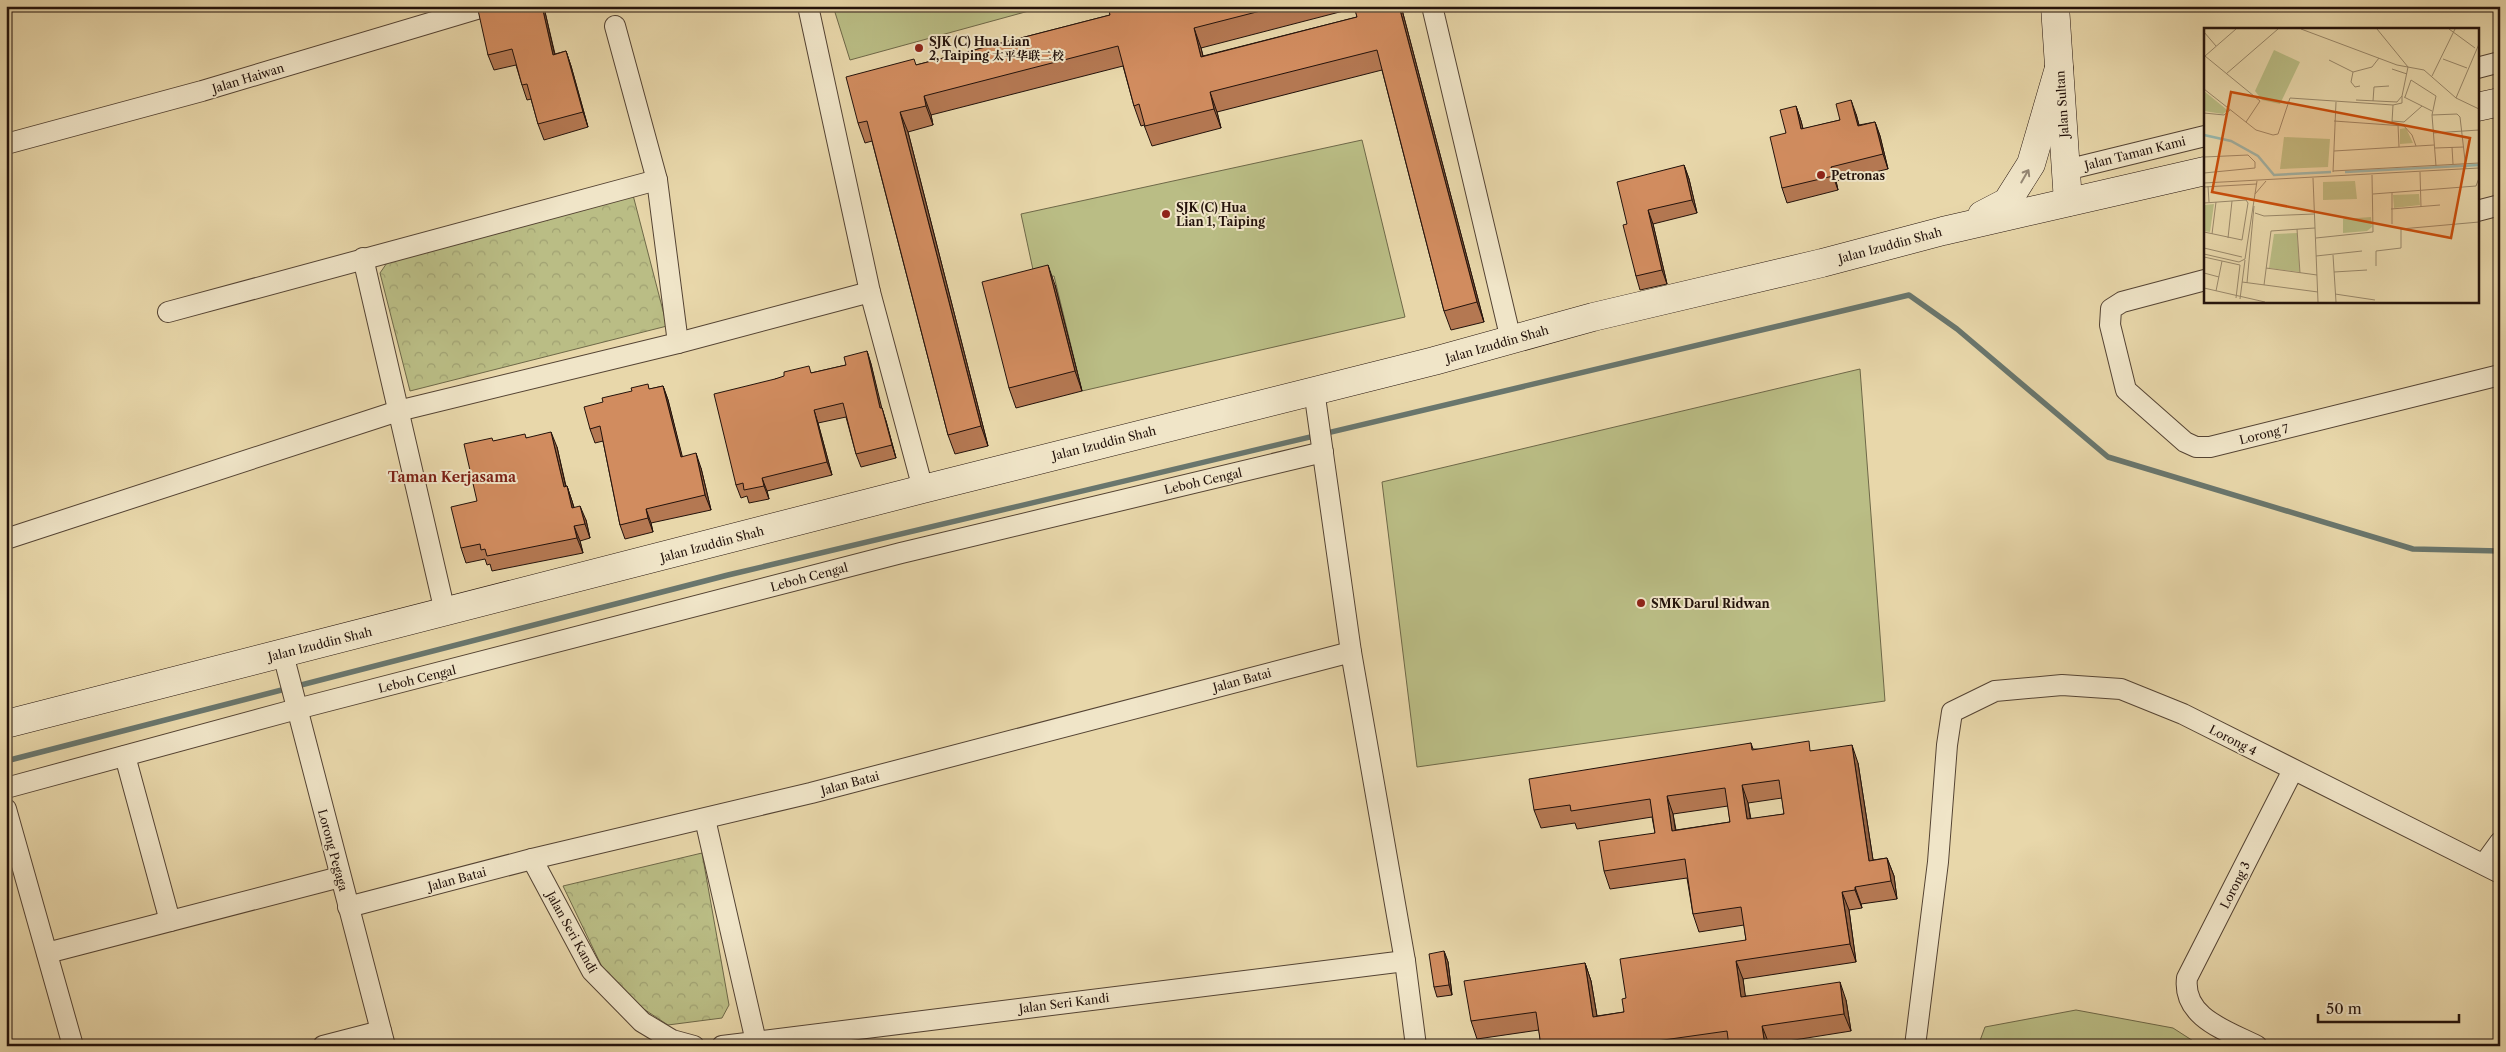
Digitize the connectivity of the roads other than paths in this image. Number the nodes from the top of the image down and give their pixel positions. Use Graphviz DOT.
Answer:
graph roads {
  1 [pos="487,6"];
  2 [pos="808,6"];
  3 [pos="1432,6"];
  4 [pos="2056,6"];
  5 [pos="616,26"];
  6 [pos="2500,62"];
  7 [pos="2059,68"];
  8 [pos="2478,68"];
  9 [pos="2500,102"];
  10 [pos="2478,107"];
  11 [pos="2204,136"];
  12 [pos="6,144"];
  13 [pos="2066,170"];
  14 [pos="2204,171"];
  15 [pos="657,180"];
  16 [pos="2068,202"];
  17 [pos="2500,205"];
  18 [pos="2478,211"];
  19 [pos="1943,231"];
  20 [pos="363,258"];
  21 [pos="2204,280"];
  22 [pos="870,292"];
  23 [pos="168,312"];
  24 [pos="1511,340"];
  25 [pos="678,342"];
  26 [pos="2500,374"];
  27 [pos="1314,390"];
  28 [pos="398,411"];
  29 [pos="1322,440"];
  30 [pos="922,489"];
  31 [pos="6,538"];
  32 [pos="445,612"];
  33 [pos="1350,652"];
  34 [pos="291,684"];
  35 [pos="6,724"];
  36 [pos="125,756"];
  37 [pos="2293,770"];
  38 [pos="6,788"];
  39 [pos="6,809"];
  40 [pos="705,818"];
  41 [pos="2500,842"];
  42 [pos="532,859"];
  43 [pos="2492,868"];
  44 [pos="340,877"];
  45 [pos="348,907"];
  46 [pos="170,921"];
  47 [pos="47,953"];
  48 [pos="1406,961"];
  49 [pos="383,1038"];
  50 [pos="813,1040"];
  51 [pos="756,1043"];
  52 [pos="73,1046"];
  53 [pos="324,1046"];
  54 [pos="694,1046"];
  55 [pos="722,1046"];
  56 [pos="1416,1046"];
  57 [pos="1915,1046"];
  58 [pos="2257,1046"];
  1 -- 12 [label="street, Jalan Haiwan"];
  2 -- 22 [label="street"];
  3 -- 24 [label="street"];
  4 -- 7 [label="main road, Jalan Sultan"];
  5 -- 15 [label="street"];
  6 -- 8 [label="street"];
  7 -- 13 [label="main road, Jalan Sultan"];
  19 -- 7 [label="main road, one-way"];
  9 -- 10 [label="main road"];
  11 -- 13 [label="street, Jalan Taman Kami"];
  13 -- 16 [label="main road, Jalan Sultan"];
  14 -- 16 [label="main road, Jalan Izuddin Shah"];
  15 -- 20 [label="street"];
  15 -- 25 [label="street"];
  16 -- 19 [label="main road, Jalan Izuddin Shah"];
  17 -- 18 [label="street"];
  19 -- 24 [label="main road, Jalan Izuddin Shah"];
  20 -- 23 [label="street"];
  20 -- 28 [label="street"];
  21 -- 26 [label="street, Lorong 7"];
  22 -- 25 [label="street"];
  22 -- 30 [label="street"];
  24 -- 27 [label="main road, Jalan Izuddin Shah"];
  25 -- 28 [label="street"];
  27 -- 29 [label="street"];
  27 -- 30 [label="main road, Jalan Izuddin Shah"];
  28 -- 31 [label="street"];
  28 -- 32 [label="street"];
  29 -- 33 [label="street"];
  29 -- 34 [label="street, Leboh Cengal"];
  30 -- 32 [label="main road, Jalan Izuddin Shah"];
  32 -- 34 [label="main road, Jalan Izuddin Shah"];
  33 -- 40 [label="street, Jalan Batai"];
  33 -- 48 [label="street"];
  34 -- 35 [label="main road, Jalan Izuddin Shah"];
  34 -- 36 [label="street, Leboh Cengal"];
  34 -- 44 [label="street, Lorong Pegaga"];
  36 -- 38 [label="street, Leboh Cengal"];
  36 -- 46 [label="street"];
  37 -- 43 [label="street, Lorong 4"];
  37 -- 57 [label="street, Lorong 4"];
  37 -- 58 [label="street, Lorong 3"];
  39 -- 47 [label="street"];
  40 -- 42 [label="street, Jalan Batai"];
  40 -- 51 [label="street"];
  41 -- 43 [label="street"];
  42 -- 45 [label="street, Jalan Batai"];
  42 -- 54 [label="street, Jalan Seri Kandi"];
  44 -- 45 [label="street, Lorong Pegaga"];
  44 -- 46 [label="street"];
  45 -- 49 [label="street, Lorong Pegaga"];
  46 -- 47 [label="street"];
  47 -- 52 [label="street"];
  48 -- 50 [label="street, Jalan Seri Kandi"];
  48 -- 56 [label="street"];
  49 -- 53 [label="street"];
  50 -- 51 [label="street, Jalan Seri Kandi"];
  51 -- 55 [label="street, Jalan Seri Kandi"];
}
